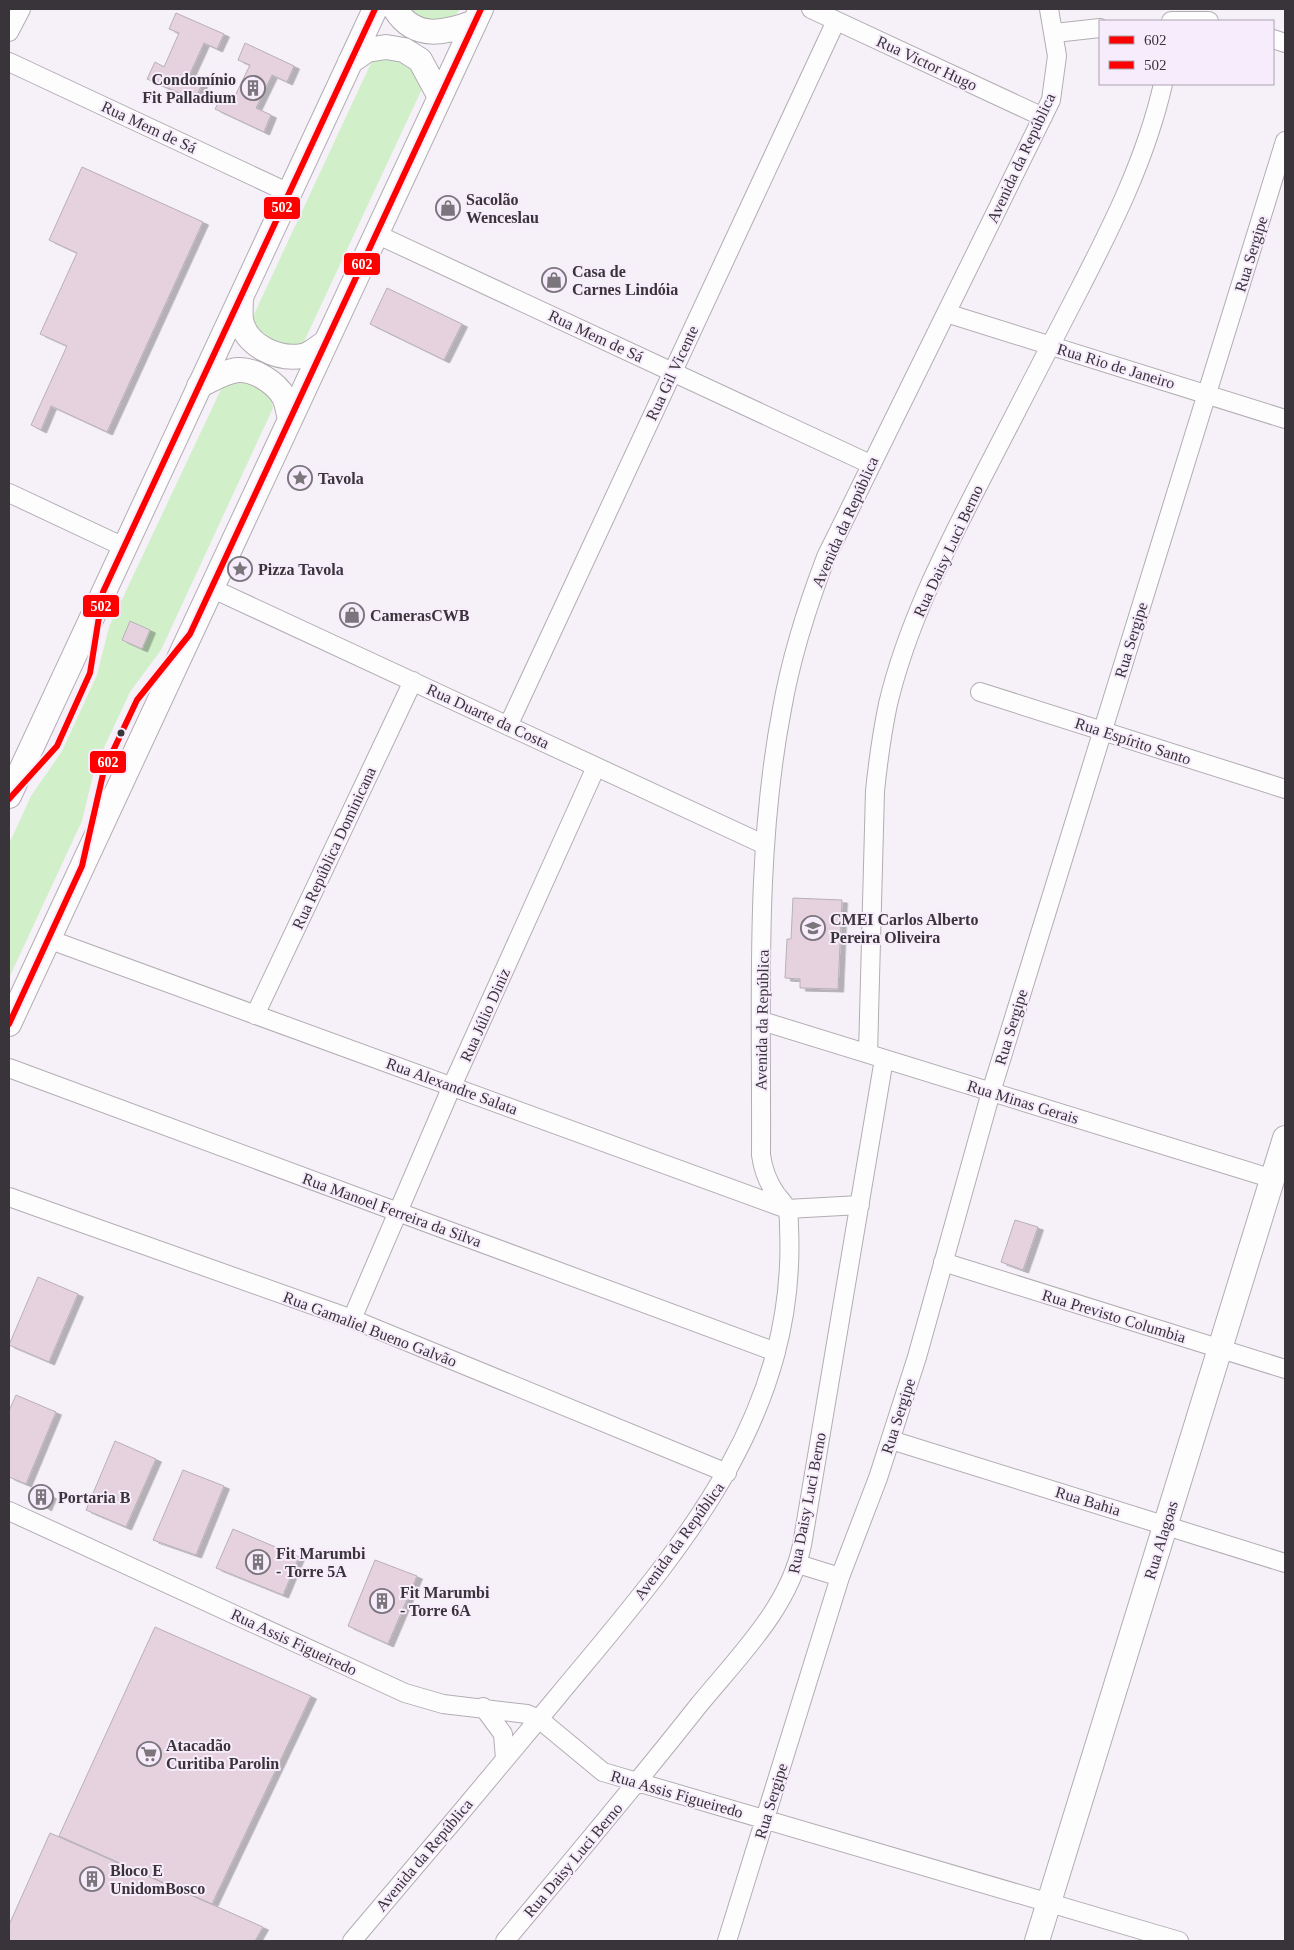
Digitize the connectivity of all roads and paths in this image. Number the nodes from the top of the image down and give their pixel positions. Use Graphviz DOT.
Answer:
graph roads {
  1 [pos="21,9"];
  2 [pos="375,9"];
  3 [pos="395,9"];
  4 [pos="811,9"];
  5 [pos="1049,9"];
  6 [pos="478,15"];
  7 [pos="1183,18"];
  8 [pos="1200,20"];
  9 [pos="836,21"];
  10 [pos="1099,28"];
  11 [pos="9,32"];
  12 [pos="1055,33"];
  13 [pos="9,62"];
  14 [pos="350,62"];
  15 [pos="1164,85"];
  16 [pos="440,97"];
  17 [pos="1043,117"];
  18 [pos="1285,142"];
  19 [pos="289,192"];
  20 [pos="376,234"];
  21 [pos="241,297"];
  22 [pos="946,313"];
  23 [pos="325,343"];
  24 [pos="1050,345"];
  25 [pos="672,372"];
  26 [pos="199,386"];
  27 [pos="1207,394"];
  28 [pos="290,419"];
  29 [pos="1285,419"];
  30 [pos="870,464"];
  31 [pos="9,493"];
  32 [pos="124,547"];
  33 [pos="212,588"];
  34 [pos="413,681"];
  35 [pos="980,692"];
  36 [pos="508,726"];
  37 [pos="1102,731"];
  38 [pos="596,767"];
  39 [pos="1285,789"];
  40 [pos="9,796"];
  41 [pos="765,845"];
  42 [pos="48,939"];
  43 [pos="255,1015"];
  44 [pos="762,1021"];
  45 [pos="9,1024"];
  46 [pos="876,1056"];
  47 [pos="9,1068"];
  48 [pos="452,1086"];
  49 [pos="990,1092"];
  50 [pos="1285,1138"];
  51 [pos="1279,1181"];
  52 [pos="9,1198"];
  53 [pos="860,1205"];
  54 [pos="787,1209"];
  55 [pos="398,1212"];
  56 [pos="943,1262"];
  57 [pos="352,1319"];
  58 [pos="1220,1349"];
  59 [pos="776,1352"];
  60 [pos="1285,1369"];
  61 [pos="890,1440"];
  62 [pos="727,1473"];
  63 [pos="9,1511"];
  64 [pos="1166,1526"];
  65 [pos="1285,1563"];
  66 [pos="798,1564"];
  67 [pos="840,1576"];
  68 [pos="483,1707"];
  69 [pos="539,1719"];
  70 [pos="505,1759"];
  71 [pos="638,1782"];
  72 [pos="765,1820"];
  73 [pos="1049,1903"];
  74 [pos="352,1941"];
  75 [pos="505,1941"];
  76 [pos="727,1941"];
  77 [pos="1037,1941"];
  78 [pos="1179,1941"];
  1 -- 11 [label="street"];
  2 -- 14 [label="main road"];
  3 -- 6 [label="main road"];
  4 -- 9 [label="street, Rua Victor Hugo"];
  5 -- 12 [label="street, Avenida da República"];
  6 -- 16 [label="main road"];
  7 -- 8 [label="street"];
  9 -- 17 [label="street, Rua Victor Hugo"];
  9 -- 25 [label="street, Rua Gil Vicente"];
  10 -- 12 [label="street"];
  12 -- 17 [label="street, Avenida da República"];
  13 -- 19 [label="street, Rua Mem de Sá"];
  14 -- 16 [label="main road"];
  14 -- 19 [label="main road"];
  15 -- 24 [label="street, Rua Daisy Luci Berno"];
  16 -- 20 [label="main road"];
  17 -- 22 [label="street, Avenida da República"];
  18 -- 27 [label="street, Rua Sergipe"];
  19 -- 21 [label="main road"];
  20 -- 23 [label="main road"];
  20 -- 25 [label="street, Rua Mem de Sá"];
  21 -- 23 [label="main road"];
  21 -- 26 [label="main road"];
  22 -- 24 [label="street, Rua Rio de Janeiro"];
  22 -- 30 [label="street, Avenida da República"];
  23 -- 28 [label="main road"];
  24 -- 27 [label="street, Rua Rio de Janeiro"];
  24 -- 46 [label="street, Rua Daisy Luci Berno"];
  25 -- 30 [label="street, Rua Mem de Sá"];
  25 -- 36 [label="street, Rua Gil Vicente"];
  26 -- 28 [label="main road"];
  26 -- 32 [label="main road"];
  27 -- 29 [label="street, Rua Rio de Janeiro"];
  27 -- 37 [label="street, Rua Sergipe"];
  28 -- 33 [label="main road"];
  30 -- 41 [label="street, Avenida da República"];
  31 -- 32 [label="street"];
  32 -- 40 [label="main road"];
  33 -- 34 [label="street, Rua Duarte da Costa"];
  33 -- 42 [label="main road"];
  34 -- 36 [label="street, Rua Duarte da Costa"];
  34 -- 43 [label="street, Rua República Dominicana"];
  35 -- 37 [label="street, Rua Espírito Santo"];
  36 -- 38 [label="street, Rua Duarte da Costa"];
  37 -- 39 [label="street, Rua Espírito Santo"];
  37 -- 49 [label="street, Rua Sergipe"];
  38 -- 41 [label="street, Rua Duarte da Costa"];
  38 -- 48 [label="street, Rua Júlio Diniz"];
  41 -- 44 [label="street, Avenida da República"];
  42 -- 43 [label="street, Rua Alexandre Salata"];
  42 -- 45 [label="main road"];
  43 -- 48 [label="street, Rua Alexandre Salata"];
  44 -- 46 [label="street, Rua Minas Gerais"];
  44 -- 54 [label="street, Avenida da República"];
  46 -- 49 [label="street, Rua Minas Gerais"];
  46 -- 53 [label="street, Rua Daisy Luci Berno"];
  47 -- 55 [label="street, Rua Manoel Ferreira da Silva"];
  48 -- 54 [label="street, Rua Alexandre Salata"];
  48 -- 55 [label="street, Rua Júlio Diniz"];
  49 -- 51 [label="street, Rua Minas Gerais"];
  49 -- 56 [label="street, Rua Sergipe"];
  50 -- 51 [label="main road, Rua Alagoas"];
  51 -- 58 [label="main road, Rua Alagoas"];
  52 -- 57 [label="street, Rua Gamaliel Bueno Galvão"];
  53 -- 54 [label="street, Rua Alexandre Salata"];
  53 -- 66 [label="street, Rua Daisy Luci Berno"];
  54 -- 59 [label="street, Avenida da República"];
  55 -- 57 [label="street, Rua Júlio Diniz"];
  55 -- 59 [label="street, Rua Manoel Ferreira da Silva"];
  56 -- 58 [label="street, Rua Previsto Columbia"];
  56 -- 61 [label="street, Rua Sergipe"];
  57 -- 62 [label="street, Rua Gamaliel Bueno Galvão"];
  58 -- 60 [label="street, Rua Previsto Columbia"];
  58 -- 64 [label="main road, Rua Alagoas"];
  59 -- 62 [label="street, Avenida da República"];
  61 -- 64 [label="street, Rua Bahia"];
  61 -- 67 [label="street, Rua Sergipe"];
  62 -- 69 [label="street, Avenida da República"];
  63 -- 68 [label="street, Rua Assis Figueiredo"];
  64 -- 65 [label="street, Rua Bahia"];
  64 -- 73 [label="main road, Rua Alagoas"];
  66 -- 67 [label="street"];
  66 -- 71 [label="street, Rua Daisy Luci Berno"];
  67 -- 72 [label="street, Rua Sergipe"];
  68 -- 69 [label="street, Rua Assis Figueiredo"];
  68 -- 70 [label="street"];
  69 -- 70 [label="street, Avenida da República"];
  69 -- 71 [label="street, Rua Assis Figueiredo"];
  70 -- 74 [label="street, Avenida da República"];
  71 -- 72 [label="street, Rua Assis Figueiredo"];
  71 -- 75 [label="street, Rua Daisy Luci Berno"];
  72 -- 73 [label="street, Rua Assis Figueiredo"];
  72 -- 76 [label="street, Rua Sergipe"];
  73 -- 77 [label="main road, Rua Alagoas"];
  73 -- 78 [label="street, Rua Assis Figueiredo"];
}
